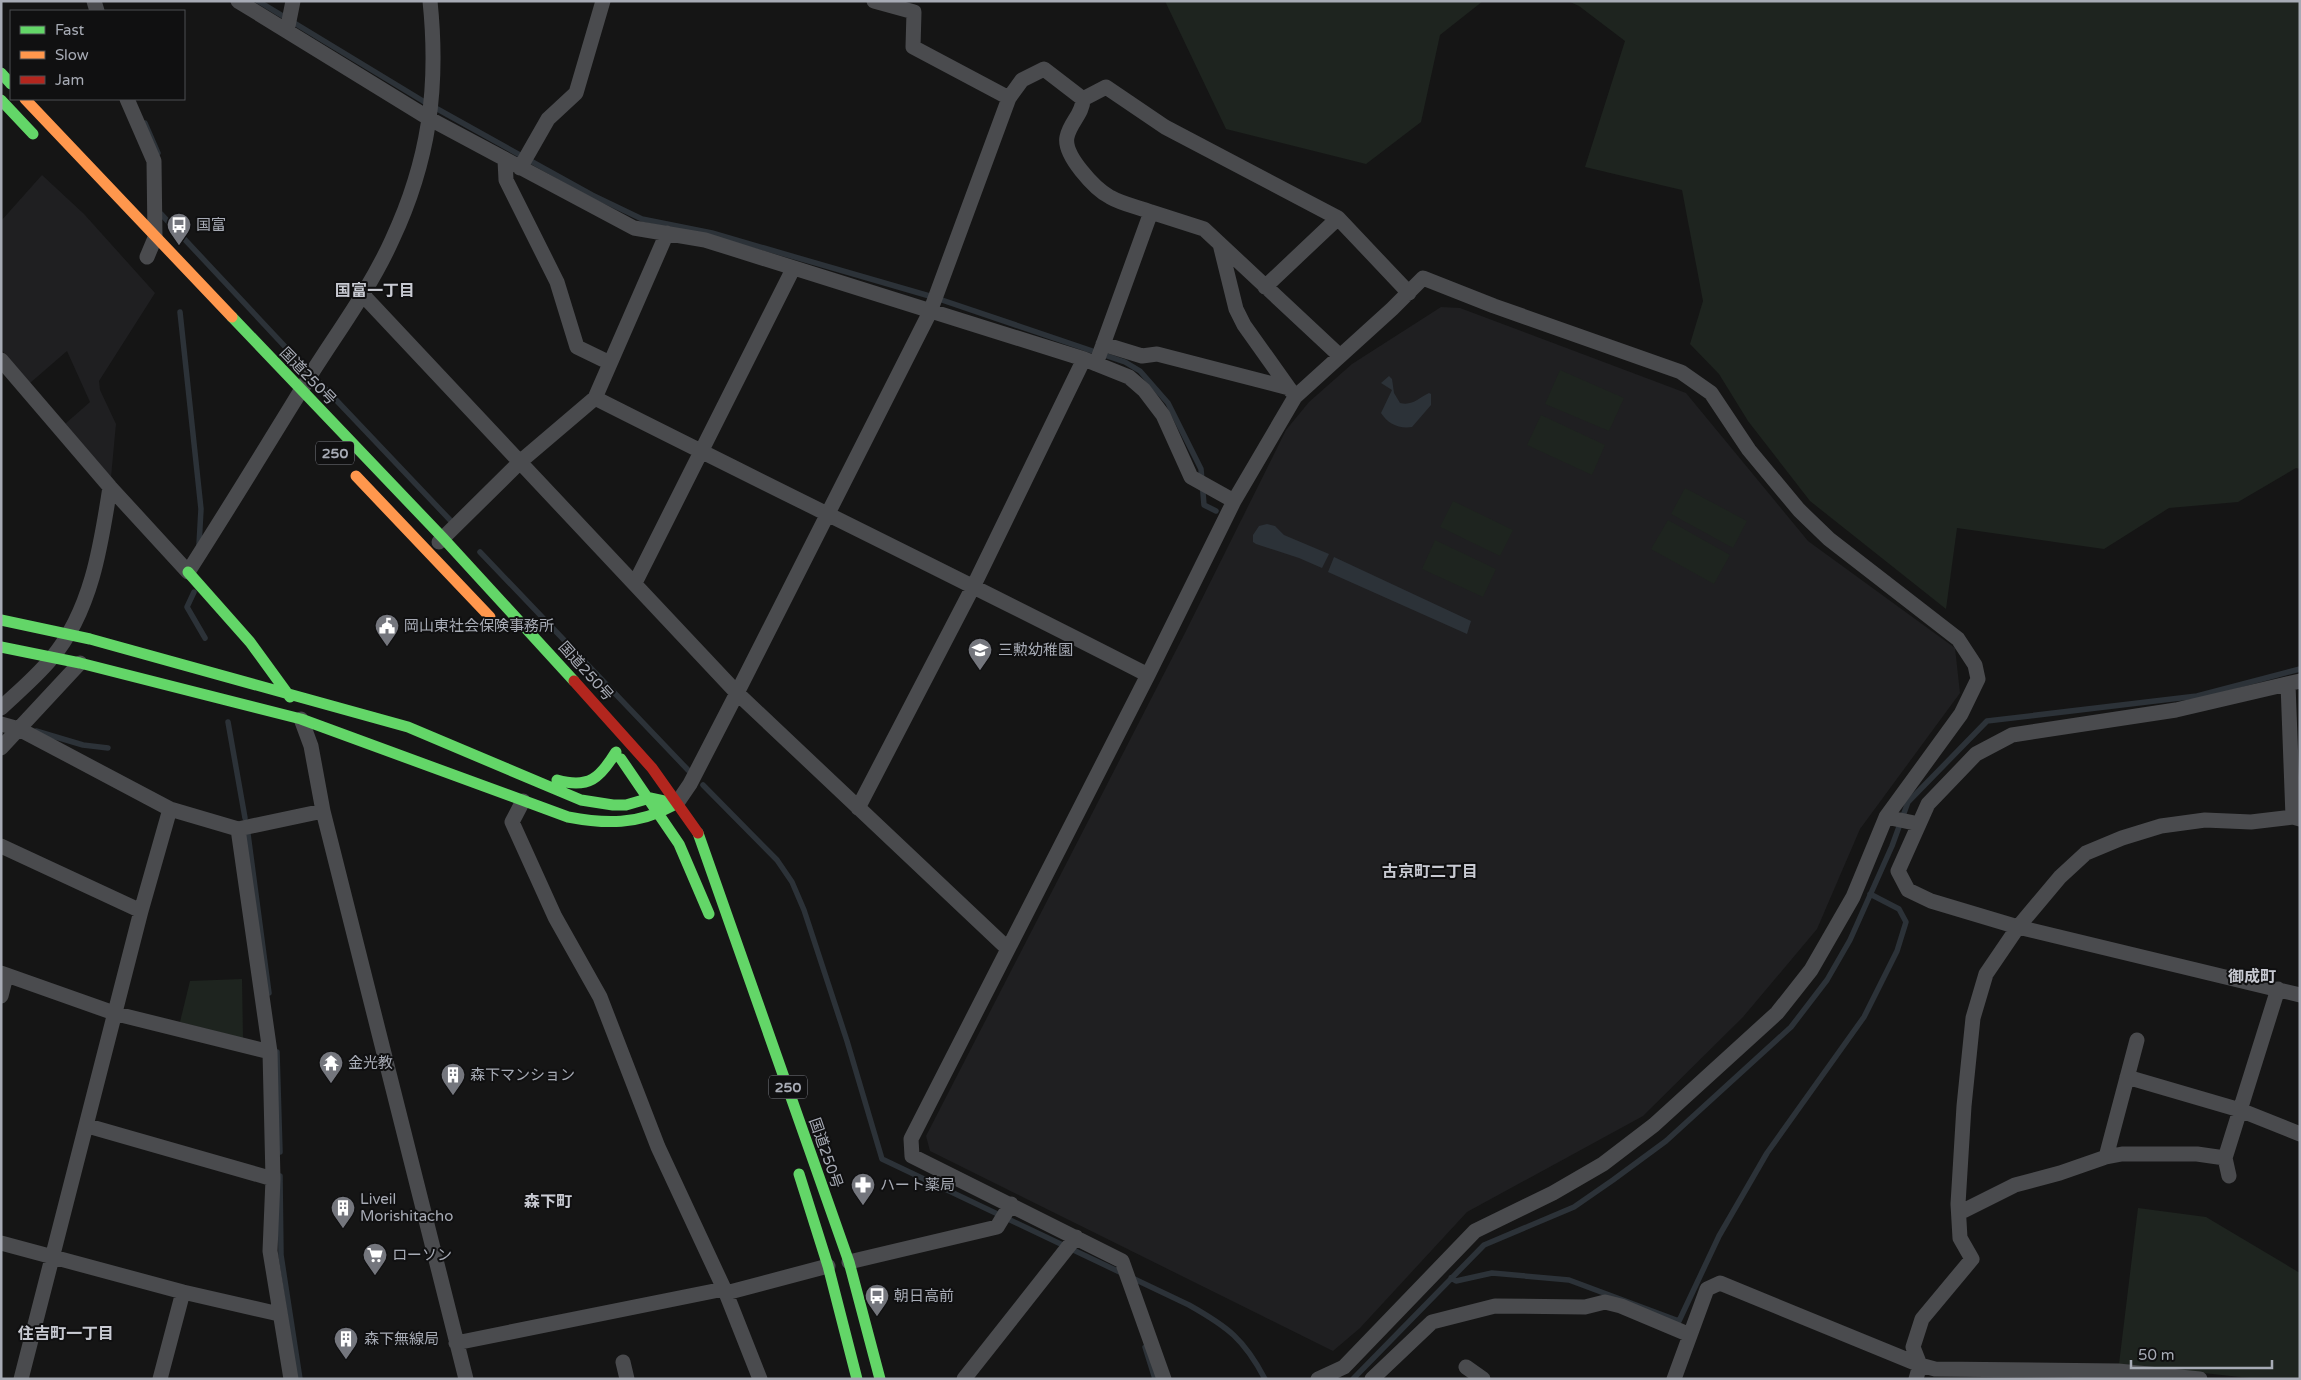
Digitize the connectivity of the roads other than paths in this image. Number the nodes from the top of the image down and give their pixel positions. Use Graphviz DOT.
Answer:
graph roads {
  1 [pos="238,1"];
  2 [pos="430,1"];
  3 [pos="603,1"];
  4 [pos="874,1"];
  5 [pos="289,19"];
  6 [pos="1,74"];
  7 [pos="10,83"];
  8 [pos="1009,98"];
  9 [pos="1083,98"];
  10 [pos="1,100"];
  11 [pos="26,100"];
  12 [pos="127,100"];
  13 [pos="430,110"];
  14 [pos="41,143"];
  15 [pos="505,160"];
  16 [pos="524,162"];
  17 [pos="1151,212"];
  18 [pos="1338,218"];
  19 [pos="667,233"];
  20 [pos="155,238"];
  21 [pos="1220,244"];
  22 [pos="148,257"];
  23 [pos="793,269"];
  24 [pos="1266,287"];
  25 [pos="1409,293"];
  26 [pos="362,294"];
  27 [pos="934,303"];
  28 [pos="1097,355"];
  29 [pos="1340,356"];
  30 [pos="1,360"];
  31 [pos="610,363"];
  32 [pos="301,391"];
  33 [pos="1292,392"];
  34 [pos="594,398"];
  35 [pos="702,452"];
  36 [pos="521,461"];
  37 [pos="349,468"];
  38 [pos="110,487"];
  39 [pos="1234,501"];
  40 [pos="827,516"];
  41 [pos="443,538"];
  42 [pos="428,551"];
  43 [pos="188,572"];
  44 [pos="635,583"];
  45 [pos="974,586"];
  46 [pos="1,620"];
  47 [pos="495,623"];
  48 [pos="68,635"];
  49 [pos="1,647"];
  50 [pos="52,658"];
  51 [pos="80,663"];
  52 [pos="1148,675"];
  53 [pos="2294,682"];
  54 [pos="737,693"];
  55 [pos="289,694"];
  56 [pos="1,708"];
  57 [pos="301,719"];
  58 [pos="1,724"];
  59 [pos="19,729"];
  60 [pos="1,748"];
  61 [pos="510,770"];
  62 [pos="650,798"];
  63 [pos="524,801"];
  64 [pos="677,803"];
  65 [pos="858,808"];
  66 [pos="170,809"];
  67 [pos="323,811"];
  68 [pos="660,814"];
  69 [pos="2296,818"];
  70 [pos="1901,820"];
  71 [pos="238,828"];
  72 [pos="1,846"];
  73 [pos="141,911"];
  74 [pos="2018,927"];
  75 [pos="714,929"];
  76 [pos="1007,948"];
  77 [pos="4,974"];
  78 [pos="2278,989"];
  79 [pos="2300,995"];
  80 [pos="1,996"];
  81 [pos="117,1014"];
  82 [pos="2137,1040"];
  83 [pos="270,1052"];
  84 [pos="2127,1077"];
  85 [pos="2240,1110"];
  86 [pos="88,1126"];
  87 [pos="2300,1134"];
  88 [pos="2106,1157"];
  89 [pos="2226,1158"];
  90 [pos="795,1163"];
  91 [pos="2229,1176"];
  92 [pos="273,1179"];
  93 [pos="1009,1207"];
  94 [pos="1959,1213"];
  95 [pos="1074,1240"];
  96 [pos="1,1243"];
  97 [pos="54,1257"];
  98 [pos="849,1262"];
  99 [pos="828,1266"];
  100 [pos="725,1291"];
  101 [pos="183,1292"];
  102 [pos="279,1314"];
  103 [pos="1690,1335"];
  104 [pos="456,1343"];
  105 [pos="623,1362"];
  106 [pos="1466,1367"];
  107 [pos="1348,1372"];
  108 [pos="1918,1372"];
  109 [pos="2084,1374"];
  110 [pos="2169,1377"];
  111 [pos="21,1379"];
  112 [pos="160,1379"];
  113 [pos="291,1379"];
  114 [pos="466,1379"];
  115 [pos="627,1379"];
  116 [pos="760,1379"];
  117 [pos="857,1379"];
  118 [pos="880,1379"];
  119 [pos="964,1379"];
  120 [pos="1164,1379"];
  121 [pos="1318,1379"];
  122 [pos="1372,1379"];
  123 [pos="1482,1379"];
  124 [pos="1674,1379"];
  125 [pos="2200,1379"];
  1 -- 5 [label="street"];
  2 -- 13 [label="street"];
  3 -- 16 [label="street"];
  4 -- 8 [label="street"];
  5 -- 13 [label="street"];
  6 -- 7 [label="main road"];
  8 -- 9 [label="street"];
  8 -- 27 [label="street"];
  9 -- 17 [label="street"];
  9 -- 18 [label="street"];
  10 -- 14 [label="main road"];
  11 -- 20 [label="main road, 国道250号 / 250"];
  12 -- 20 [label="street"];
  13 -- 15 [label="street"];
  13 -- 26 [label="street"];
  15 -- 16 [label="street"];
  15 -- 31 [label="street"];
  16 -- 19 [label="street"];
  17 -- 21 [label="street"];
  17 -- 28 [label="street"];
  18 -- 24 [label="street"];
  18 -- 25 [label="street"];
  19 -- 23 [label="street"];
  19 -- 31 [label="street"];
  20 -- 22 [label="street"];
  20 -- 32 [label="main road, 国道250号 / 250"];
  21 -- 24 [label="street"];
  21 -- 33 [label="street"];
  23 -- 27 [label="street"];
  23 -- 35 [label="street"];
  24 -- 29 [label="street"];
  25 -- 29 [label="street"];
  25 -- 70 [label="street"];
  26 -- 32 [label="street"];
  26 -- 36 [label="street"];
  27 -- 28 [label="street"];
  27 -- 40 [label="street"];
  28 -- 33 [label="street"];
  28 -- 39 [label="street"];
  28 -- 45 [label="street"];
  29 -- 33 [label="street"];
  30 -- 38 [label="street"];
  31 -- 34 [label="street"];
  32 -- 41 [label="main road, 国道250号 / 250"];
  32 -- 43 [label="street"];
  33 -- 39 [label="street"];
  34 -- 35 [label="street"];
  34 -- 36 [label="street"];
  35 -- 40 [label="street"];
  35 -- 44 [label="street"];
  36 -- 41 [label="street"];
  36 -- 44 [label="street"];
  37 -- 42 [label="main road, 250"];
  38 -- 43 [label="street"];
  38 -- 48 [label="street"];
  39 -- 52 [label="street"];
  40 -- 45 [label="street"];
  40 -- 54 [label="street"];
  41 -- 42 [label="street"];
  41 -- 64 [label="main road, 国道250号 / 250"];
  42 -- 47 [label="main road, 250"];
  43 -- 55 [label="main road"];
  44 -- 54 [label="street"];
  45 -- 52 [label="street"];
  45 -- 65 [label="street"];
  46 -- 48 [label="main road"];
  48 -- 50 [label="street"];
  48 -- 55 [label="main road"];
  49 -- 50 [label="main road"];
  50 -- 51 [label="main road"];
  50 -- 56 [label="street"];
  51 -- 57 [label="main road"];
  51 -- 59 [label="street"];
  52 -- 76 [label="street"];
  53 -- 69 [label="street"];
  53 -- 70 [label="street"];
  54 -- 64 [label="street"];
  54 -- 65 [label="street"];
  55 -- 57 [label="main road"];
  55 -- 61 [label="main road"];
  57 -- 63 [label="main road"];
  57 -- 67 [label="street"];
  58 -- 59 [label="street"];
  59 -- 60 [label="street"];
  59 -- 66 [label="street"];
  61 -- 62 [label="main road"];
  61 -- 62 [label="main road"];
  62 -- 64 [label="main road"];
  62 -- 68 [label="main road"];
  63 -- 68 [label="main road"];
  63 -- 100 [label="street"];
  64 -- 68 [label="main road"];
  64 -- 98 [label="main road, 国道250号 / 250"];
  65 -- 76 [label="street"];
  66 -- 71 [label="street"];
  66 -- 73 [label="street"];
  67 -- 71 [label="street"];
  67 -- 104 [label="street"];
  68 -- 75 [label="main road"];
  69 -- 74 [label="street"];
  70 -- 74 [label="street"];
  70 -- 107 [label="street"];
  71 -- 83 [label="street"];
  72 -- 73 [label="street"];
  73 -- 81 [label="street"];
  74 -- 78 [label="street"];
  74 -- 94 [label="street"];
  76 -- 93 [label="street"];
  77 -- 80 [label="street"];
  77 -- 81 [label="street"];
  78 -- 79 [label="street"];
  78 -- 85 [label="street"];
  81 -- 83 [label="street"];
  81 -- 86 [label="street"];
  82 -- 84 [label="street"];
  83 -- 92 [label="street"];
  84 -- 85 [label="street"];
  84 -- 88 [label="street"];
  85 -- 87 [label="street"];
  85 -- 89 [label="street"];
  86 -- 92 [label="street"];
  86 -- 97 [label="street"];
  88 -- 89 [label="street"];
  88 -- 94 [label="street"];
  89 -- 91 [label="street"];
  90 -- 99 [label="main road"];
  92 -- 102 [label="street"];
  93 -- 95 [label="street"];
  93 -- 98 [label="street"];
  94 -- 108 [label="street"];
  95 -- 119 [label="street"];
  95 -- 120 [label="street"];
  96 -- 97 [label="street"];
  97 -- 101 [label="street"];
  97 -- 111 [label="street"];
  98 -- 118 [label="main road, 国道250号 / 250"];
  99 -- 100 [label="street"];
  99 -- 117 [label="main road"];
  100 -- 104 [label="street"];
  100 -- 116 [label="street"];
  101 -- 102 [label="street"];
  101 -- 112 [label="street"];
  102 -- 113 [label="street"];
  103 -- 108 [label="street"];
  103 -- 122 [label="street"];
  103 -- 124 [label="street"];
  104 -- 114 [label="street"];
  105 -- 115 [label="street"];
  106 -- 123 [label="street"];
  107 -- 121 [label="street"];
  108 -- 109 [label="street"];
  109 -- 110 [label="street"];
  110 -- 125 [label="street"];
}
